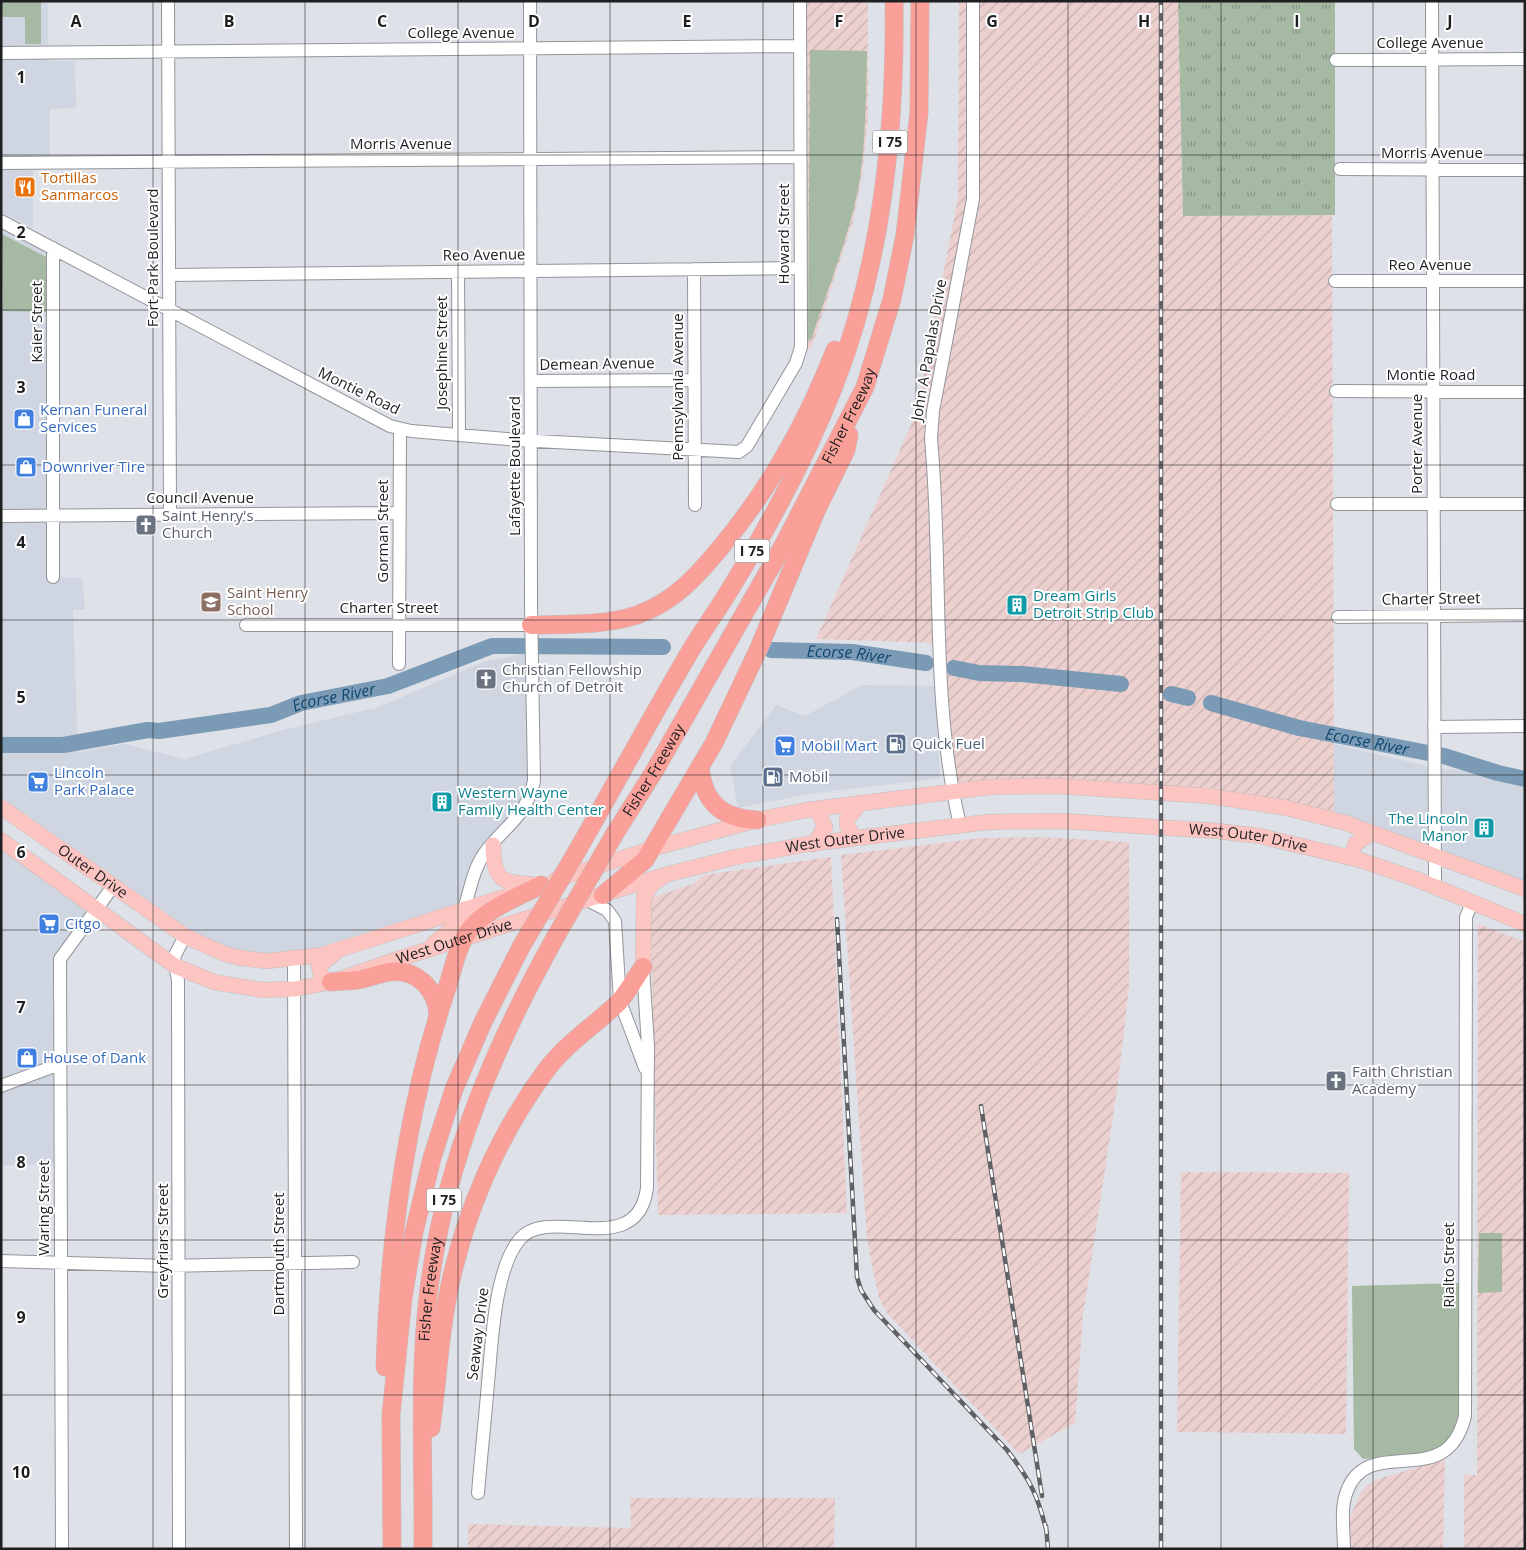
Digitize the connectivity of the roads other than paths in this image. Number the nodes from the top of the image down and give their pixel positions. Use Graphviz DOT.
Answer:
graph roads {
  1 [pos="168,1"];
  2 [pos="530,1"];
  3 [pos="800,1"];
  4 [pos="894,1"];
  5 [pos="920,1"];
  6 [pos="973,1"];
  7 [pos="1432,1"];
  8 [pos="800,46"];
  9 [pos="530,48"];
  10 [pos="168,51"];
  11 [pos="1,53"];
  12 [pos="1432,59"];
  13 [pos="1525,59"];
  14 [pos="1336,60"];
  15 [pos="800,157"];
  16 [pos="530,160"];
  17 [pos="169,162"];
  18 [pos="1,163"];
  19 [pos="1340,169"];
  20 [pos="1432,169"];
  21 [pos="1525,170"];
  22 [pos="1,221"];
  23 [pos="877,235"];
  24 [pos="52,248"];
  25 [pos="801,268"];
  26 [pos="694,269"];
  27 [pos="531,270"];
  28 [pos="458,272"];
  29 [pos="169,274"];
  30 [pos="1335,281"];
  31 [pos="1432,281"];
  32 [pos="1525,281"];
  33 [pos="169,311"];
  34 [pos="694,380"];
  35 [pos="531,381"];
  36 [pos="1336,391"];
  37 [pos="1433,391"];
  38 [pos="1525,392"];
  39 [pos="855,405"];
  40 [pos="400,429"];
  41 [pos="459,435"];
  42 [pos="531,441"];
  43 [pos="695,450"];
  44 [pos="741,451"];
  45 [pos="1432,503"];
  46 [pos="1337,504"];
  47 [pos="1525,504"];
  48 [pos="695,505"];
  49 [pos="399,513"];
  50 [pos="54,514"];
  51 [pos="170,514"];
  52 [pos="1,516"];
  53 [pos="53,577"];
  54 [pos="1433,615"];
  55 [pos="1525,615"];
  56 [pos="1338,617"];
  57 [pos="246,625"];
  58 [pos="399,625"];
  59 [pos="531,639"];
  60 [pos="399,664"];
  61 [pos="1525,726"];
  62 [pos="1434,727"];
  63 [pos="700,767"];
  64 [pos="952,791"];
  65 [pos="861,803"];
  66 [pos="1,807"];
  67 [pos="817,809"];
  68 [pos="757,820"];
  69 [pos="960,825"];
  70 [pos="1370,834"];
  71 [pos="854,838"];
  72 [pos="1,840"];
  73 [pos="814,844"];
  74 [pos="493,845"];
  75 [pos="651,849"];
  76 [pos="1434,856"];
  77 [pos="1352,857"];
  78 [pos="665,875"];
  79 [pos="114,885"];
  80 [pos="541,885"];
  81 [pos="1435,887"];
  82 [pos="1525,889"];
  83 [pos="595,897"];
  84 [pos="1472,903"];
  85 [pos="96,909"];
  86 [pos="464,909"];
  87 [pos="1525,924"];
  88 [pos="185,936"];
  89 [pos="463,939"];
  90 [pos="339,950"];
  91 [pos="424,950"];
  92 [pos="294,959"];
  93 [pos="175,966"];
  94 [pos="643,968"];
  95 [pos="331,982"];
  96 [pos="295,989"];
  97 [pos="620,1001"];
  98 [pos="438,1016"];
  99 [pos="60,1064"];
  100 [pos="648,1075"];
  101 [pos="1,1086"];
  102 [pos="1,1261"];
  103 [pos="353,1262"];
  104 [pos="295,1263"];
  105 [pos="60,1264"];
  106 [pos="179,1266"];
  107 [pos="391,1415"];
  108 [pos="423,1486"];
  109 [pos="478,1493"];
  110 [pos="62,1549"];
  111 [pos="180,1549"];
  112 [pos="296,1549"];
  113 [pos="392,1549"];
  114 [pos="423,1549"];
  115 [pos="1344,1549"];
  1 -- 10 [label="street, Fort Park Boulevard"];
  2 -- 9 [label="street, Lafayette Boulevard"];
  3 -- 8 [label="street, Howard Street"];
  4 -- 23 [label="highway, Fisher Freeway / I 75"];
  5 -- 39 [label="highway, Fisher Freeway / I 75"];
  6 -- 64 [label="street, John A Papalas Drive"];
  7 -- 12 [label="street, Porter Avenue"];
  8 -- 9 [label="street, College Avenue"];
  8 -- 15 [label="street, Howard Street"];
  9 -- 10 [label="street, College Avenue"];
  9 -- 16 [label="street, Lafayette Boulevard"];
  10 -- 11 [label="street, College Avenue"];
  10 -- 17 [label="street, Fort Park Boulevard"];
  12 -- 13 [label="street, College Avenue"];
  12 -- 14 [label="street, College Avenue"];
  12 -- 20 [label="street, Porter Avenue"];
  15 -- 16 [label="street, Morris Avenue"];
  15 -- 25 [label="street, Howard Street"];
  16 -- 17 [label="street, Morris Avenue"];
  16 -- 27 [label="street, Lafayette Boulevard"];
  17 -- 18 [label="street, Morris Avenue"];
  17 -- 29 [label="street, Fort Park Boulevard"];
  19 -- 20 [label="street, Morris Avenue"];
  20 -- 21 [label="street, Morris Avenue"];
  20 -- 31 [label="street, Porter Avenue"];
  22 -- 24 [label="street, Montie Road"];
  23 -- 59 [label="highway"];
  23 -- 107 [label="highway, Fisher Freeway / I 75, bridge"];
  24 -- 33 [label="street, Montie Road"];
  24 -- 50 [label="street, Kaier Street"];
  25 -- 26 [label="street, Reo Avenue"];
  25 -- 44 [label="street, Howard Street"];
  26 -- 27 [label="street, Reo Avenue"];
  26 -- 34 [label="street, Pennsylvania Avenue"];
  27 -- 28 [label="street, Reo Avenue"];
  27 -- 35 [label="street, Lafayette Boulevard"];
  28 -- 29 [label="street, Reo Avenue"];
  28 -- 41 [label="street, Josephine Street"];
  29 -- 33 [label="street, Fort Park Boulevard"];
  30 -- 31 [label="street, Reo Avenue"];
  31 -- 32 [label="street, Reo Avenue"];
  31 -- 37 [label="street, Porter Avenue"];
  33 -- 40 [label="street, Montie Road"];
  33 -- 51 [label="street, Fort Park Boulevard"];
  34 -- 35 [label="street, Demean Avenue"];
  34 -- 43 [label="street, Pennsylvania Avenue"];
  35 -- 42 [label="street, Lafayette Boulevard"];
  36 -- 37 [label="street, Montie Road"];
  37 -- 38 [label="street, Montie Road"];
  37 -- 45 [label="street, Porter Avenue"];
  39 -- 63 [label="highway"];
  39 -- 108 [label="highway, Fisher Freeway / I 75, bridge"];
  40 -- 41 [label="street, Montie Road"];
  40 -- 49 [label="street, Gorman Street"];
  41 -- 42 [label="street, Montie Road"];
  42 -- 43 [label="street, Montie Road"];
  42 -- 59 [label="street, Lafayette Boulevard"];
  43 -- 44 [label="street, Montie Road"];
  43 -- 48 [label="street, Pennsylvania Avenue"];
  45 -- 46 [label="street"];
  45 -- 47 [label="street"];
  45 -- 54 [label="street, Porter Avenue"];
  49 -- 51 [label="street, Council Avenue"];
  49 -- 58 [label="street, Gorman Street"];
  50 -- 51 [label="street, Council Avenue"];
  50 -- 52 [label="street, Council Avenue"];
  50 -- 53 [label="street, Kaier Street"];
  54 -- 55 [label="street, Charter Street"];
  54 -- 56 [label="street, Charter Street"];
  54 -- 62 [label="street, Porter Avenue"];
  57 -- 58 [label="street, Charter Street"];
  58 -- 59 [label="street, Charter Street"];
  58 -- 60 [label="street, Gorman Street"];
  59 -- 74 [label="street, Lafayette Boulevard"];
  61 -- 62 [label="street"];
  62 -- 76 [label="street, Porter Avenue"];
  63 -- 68 [label="highway"];
  63 -- 75 [label="highway"];
  64 -- 65 [label="main road, West Outer Drive"];
  64 -- 69 [label="street, John A Papalas Drive"];
  64 -- 70 [label="main road, West Outer Drive"];
  65 -- 67 [label="main road, West Outer Drive"];
  65 -- 71 [label="main road"];
  66 -- 79 [label="main road, Outer Drive"];
  67 -- 68 [label="main road, West Outer Drive"];
  67 -- 73 [label="main road"];
  68 -- 75 [label="main road, West Outer Drive"];
  69 -- 71 [label="main road, West Outer Drive"];
  69 -- 77 [label="main road, West Outer Drive"];
  70 -- 76 [label="main road, West Outer Drive"];
  70 -- 77 [label="main road"];
  71 -- 73 [label="main road, West Outer Drive"];
  72 -- 85 [label="main road, West Outer Drive"];
  73 -- 78 [label="main road, West Outer Drive"];
  74 -- 80 [label="main road"];
  74 -- 86 [label="street, Lafayette Boulevard"];
  75 -- 80 [label="main road, West Outer Drive"];
  75 -- 83 [label="highway"];
  76 -- 81 [label="street, Porter Avenue"];
  76 -- 82 [label="main road, West Outer Drive"];
  77 -- 81 [label="main road, West Outer Drive"];
  78 -- 83 [label="main road, West Outer Drive"];
  78 -- 94 [label="main road"];
  79 -- 85 [label="street, Waring Street"];
  79 -- 88 [label="main road, Outer Drive"];
  80 -- 86 [label="main road, West Outer Drive"];
  80 -- 89 [label="highway"];
  81 -- 84 [label="main road, West Outer Drive"];
  83 -- 89 [label="main road, West Outer Drive"];
  83 -- 97 [label="street, Seaway Drive"];
  84 -- 87 [label="main road, West Outer Drive"];
  84 -- 115 [label="street, Rialto Street"];
  85 -- 93 [label="main road, West Outer Drive"];
  85 -- 99 [label="street, Waring Street"];
  86 -- 90 [label="main road, West Outer Drive"];
  86 -- 91 [label="main road"];
  88 -- 92 [label="main road, West Outer Drive"];
  88 -- 93 [label="street, Greyfriars Street"];
  89 -- 91 [label="main road, West Outer Drive"];
  89 -- 98 [label="highway"];
  90 -- 92 [label="main road, West Outer Drive"];
  90 -- 95 [label="main road"];
  91 -- 95 [label="main road, West Outer Drive"];
  92 -- 96 [label="street, Dartmouth Street"];
  93 -- 96 [label="main road, West Outer Drive"];
  93 -- 106 [label="street, Greyfriars Street"];
  94 -- 97 [label="highway"];
  94 -- 100 [label="street, Seaway Drive"];
  95 -- 96 [label="main road, West Outer Drive"];
  95 -- 98 [label="highway"];
  96 -- 104 [label="street, Dartmouth Street"];
  97 -- 100 [label="street, Seaway Drive"];
  97 -- 108 [label="highway"];
  98 -- 107 [label="highway"];
  99 -- 101 [label="street"];
  99 -- 105 [label="street, Waring Street"];
  100 -- 109 [label="street, Seaway Drive"];
  102 -- 105 [label="street"];
  103 -- 104 [label="street"];
  104 -- 106 [label="street"];
  104 -- 112 [label="street, Dartmouth Street"];
  105 -- 106 [label="street"];
  105 -- 110 [label="street, Waring Street"];
  106 -- 111 [label="street, Greyfriars Street"];
  107 -- 113 [label="highway, Fisher Freeway / I 75"];
  108 -- 114 [label="highway, Fisher Freeway / I 75"];
}
